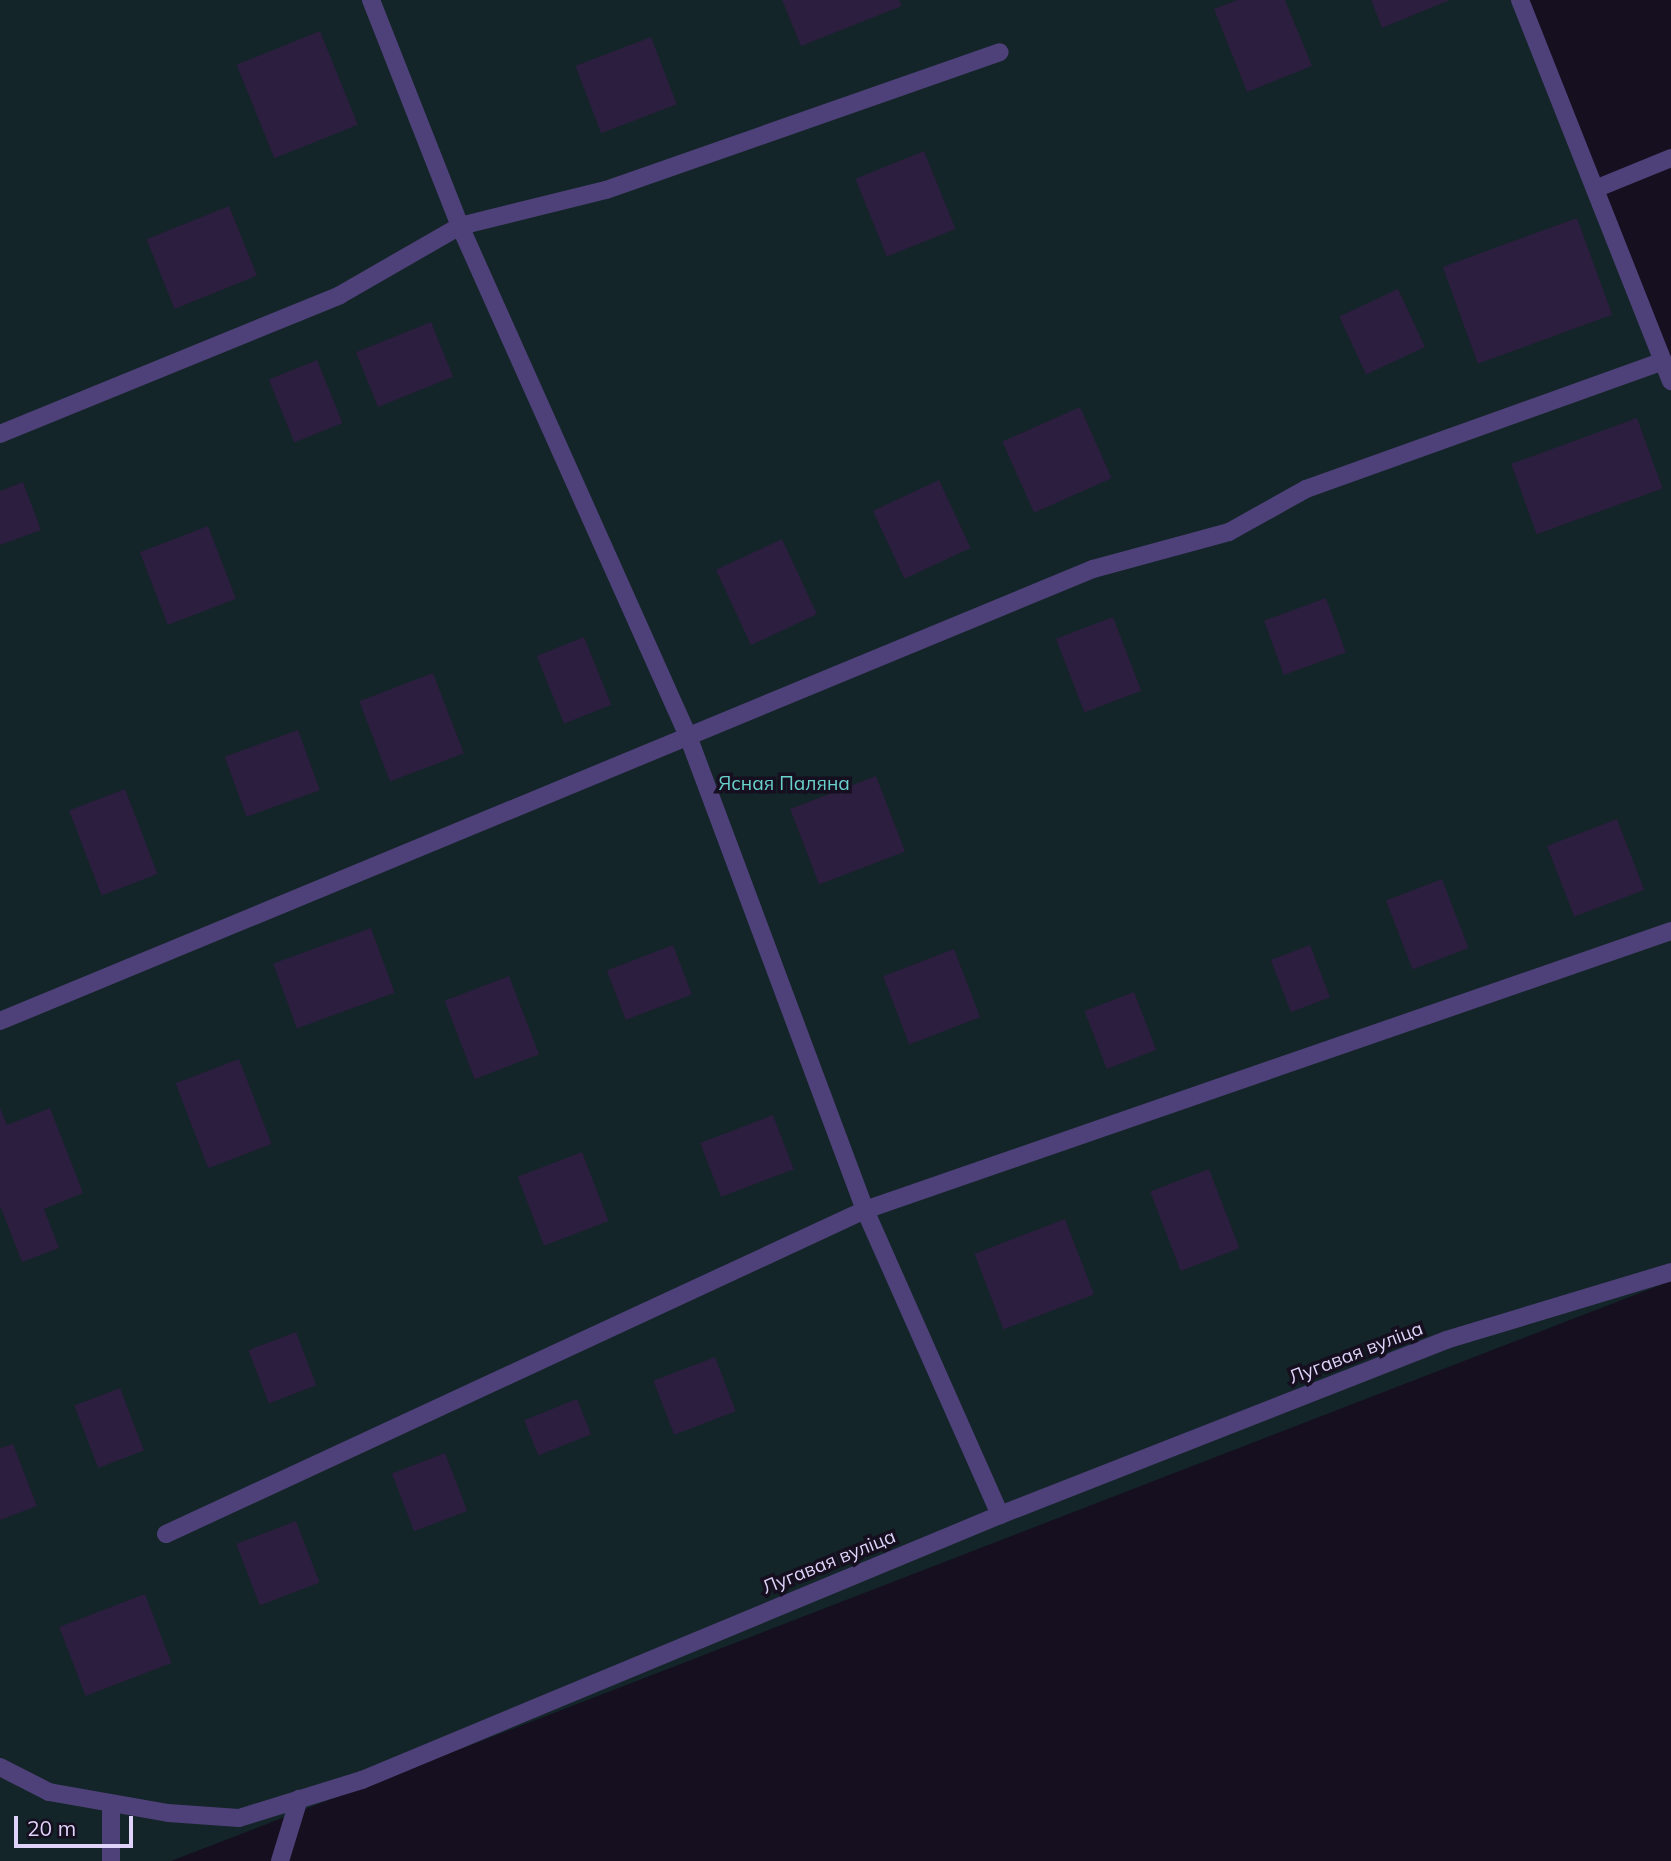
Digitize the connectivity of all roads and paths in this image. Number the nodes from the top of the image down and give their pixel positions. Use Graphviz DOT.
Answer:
graph roads {
  1 [pos="372,0"];
  2 [pos="1520,0"];
  3 [pos="1000,52"];
  4 [pos="1671,158"];
  5 [pos="1595,189"];
  6 [pos="460,226"];
  7 [pos="1663,361"];
  8 [pos="1671,381"];
  9 [pos="0,434"];
  10 [pos="688,736"];
  11 [pos="1671,931"];
  12 [pos="0,1021"];
  13 [pos="865,1210"];
  14 [pos="1671,1272"];
  15 [pos="1000,1514"];
  16 [pos="166,1534"];
  17 [pos="0,1767"];
  18 [pos="299,1799"];
  19 [pos="111,1805"];
  20 [pos="111,1861"];
  21 [pos="280,1861"];
  1 -- 6 [label="street"];
  2 -- 5 [label="street"];
  3 -- 6 [label="street"];
  4 -- 5 [label="street"];
  5 -- 7 [label="street"];
  6 -- 9 [label="street"];
  6 -- 10 [label="street"];
  7 -- 8 [label="street"];
  7 -- 10 [label="street"];
  10 -- 12 [label="street"];
  10 -- 13 [label="street"];
  11 -- 13 [label="street"];
  13 -- 15 [label="street"];
  13 -- 16 [label="street"];
  14 -- 15 [label="street, Лугавая вуліца"];
  15 -- 18 [label="street, Лугавая вуліца"];
  17 -- 19 [label="street, Лугавая вуліца"];
  18 -- 19 [label="street, Лугавая вуліца"];
  18 -- 21 [label="street"];
  19 -- 20 [label="street"];
}
